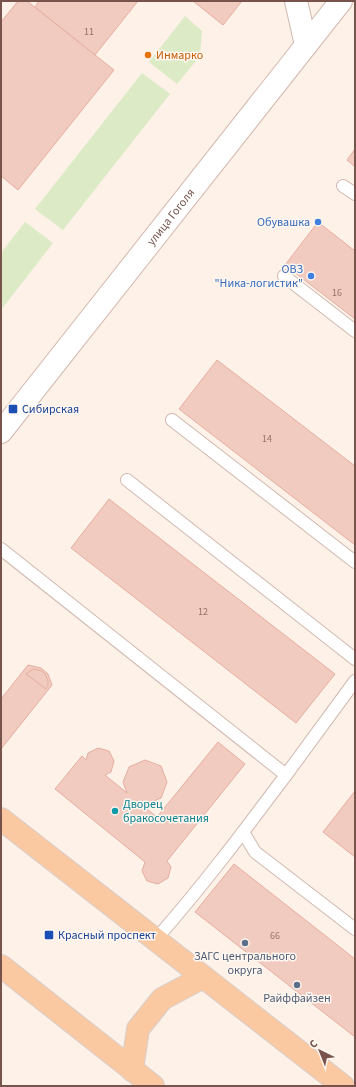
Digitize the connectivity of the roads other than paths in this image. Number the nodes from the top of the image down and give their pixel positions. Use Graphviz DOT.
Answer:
graph roads {
  1 [pos="296,1"];
  2 [pos="341,1"];
  3 [pos="306,45"];
  4 [pos="343,186"];
  5 [pos="355,194"];
  6 [pos="284,276"];
  7 [pos="355,331"];
  8 [pos="172,420"];
  9 [pos="1,432"];
  10 [pos="127,480"];
  11 [pos="1,549"];
  12 [pos="355,562"];
  13 [pos="355,659"];
  14 [pos="355,681"];
  15 [pos="286,774"];
  16 [pos="1,819"];
  17 [pos="243,832"];
  18 [pos="355,929"];
  19 [pos="156,939"];
  20 [pos="1,966"];
  21 [pos="203,977"];
  22 [pos="132,1070"];
  23 [pos="153,1086"];
  24 [pos="343,1086"];
  1 -- 3 [label="main road"];
  2 -- 3 [label="main road, улица Гоголя"];
  3 -- 9 [label="main road, улица Гоголя"];
  4 -- 5 [label="lane"];
  6 -- 7 [label="lane"];
  8 -- 12 [label="lane"];
  10 -- 13 [label="lane"];
  11 -- 15 [label="lane"];
  14 -- 15 [label="lane"];
  15 -- 17 [label="lane"];
  16 -- 19 [label="main road"];
  17 -- 18 [label="lane"];
  17 -- 19 [label="lane"];
  19 -- 21 [label="main road"];
  20 -- 22 [label="main road"];
  21 -- 22 [label="main road"];
  21 -- 24 [label="main road"];
  22 -- 23 [label="main road"];
}
